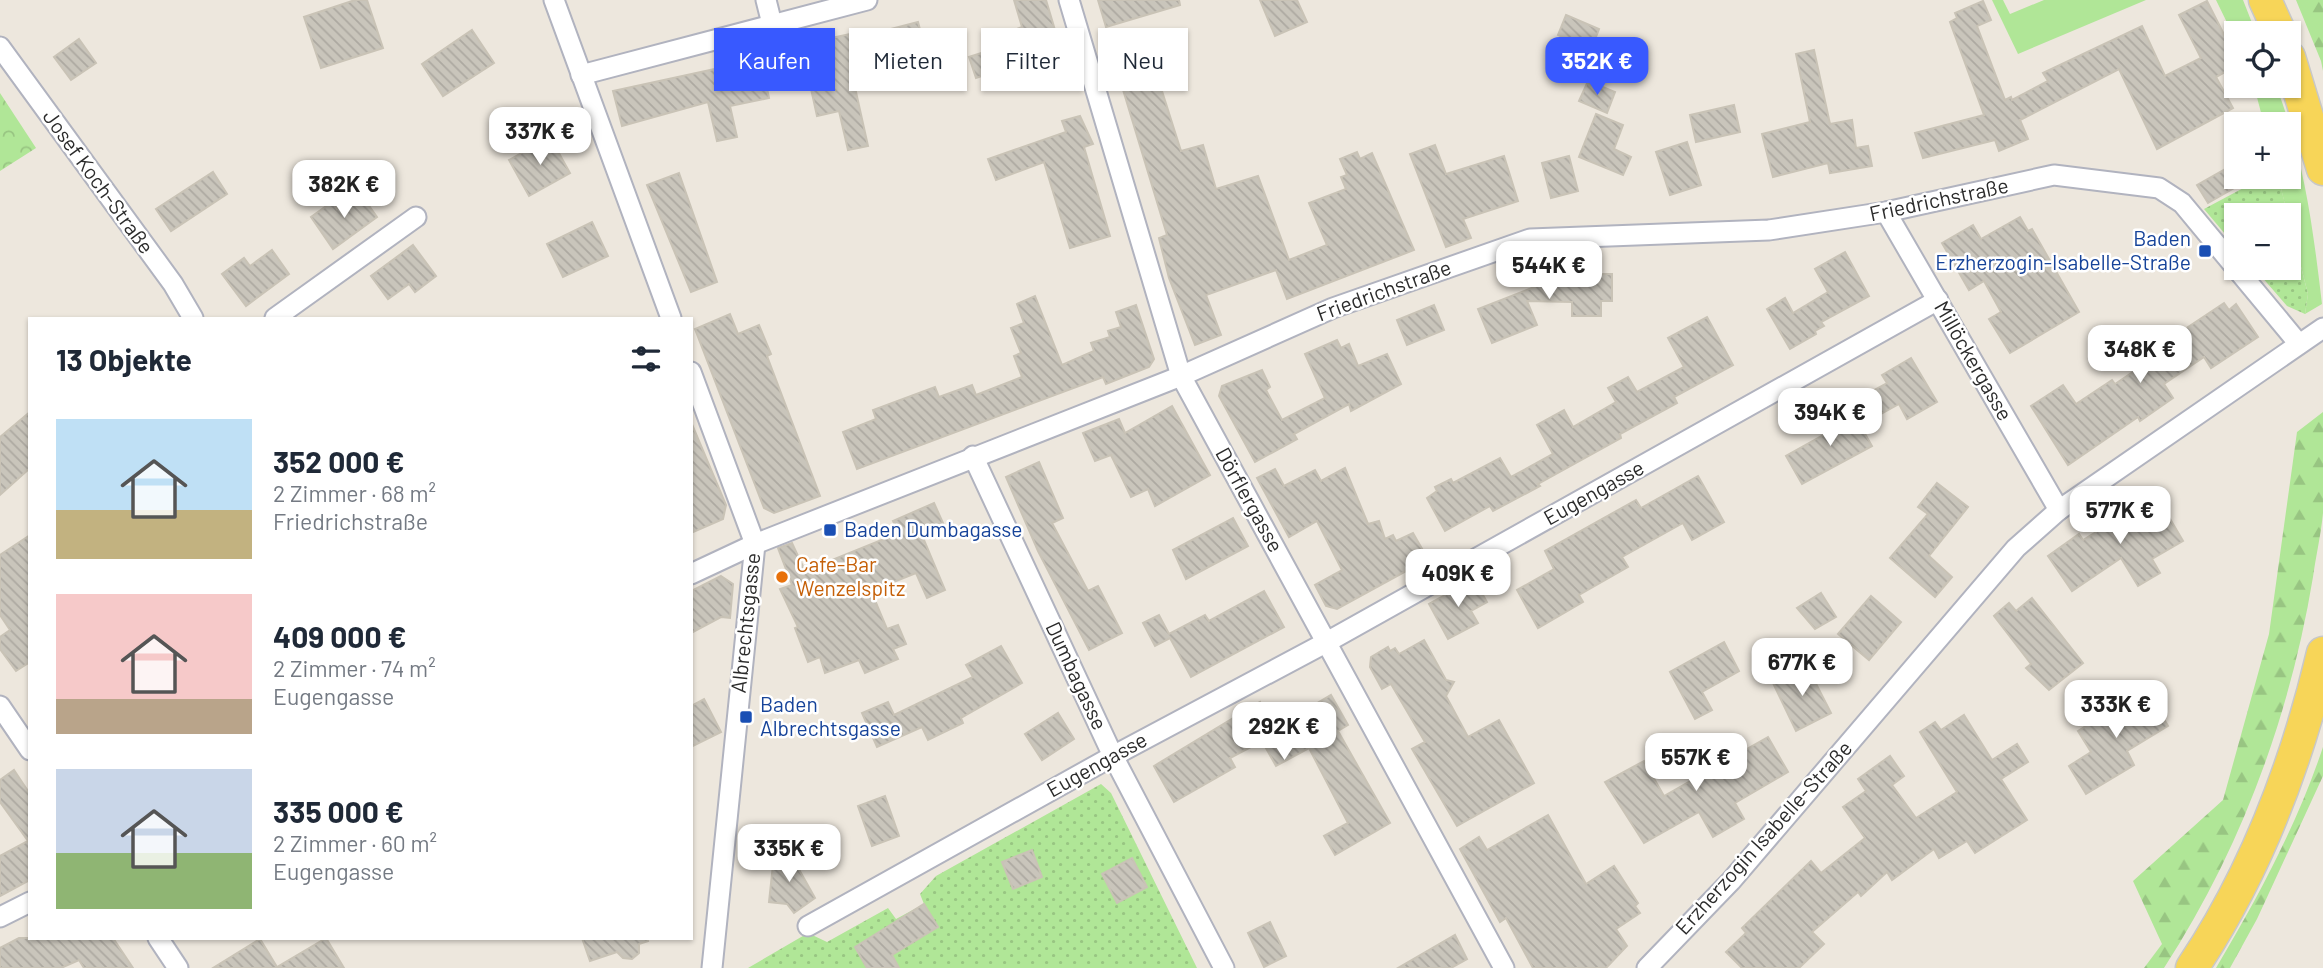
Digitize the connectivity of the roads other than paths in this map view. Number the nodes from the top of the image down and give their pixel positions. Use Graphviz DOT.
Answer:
graph roads {
  1 [pos="554,0"];
  2 [pos="766,0"];
  3 [pos="867,0"];
  4 [pos="1069,0"];
  5 [pos="2265,0"];
  6 [pos="2275,21"];
  7 [pos="772,24"];
  8 [pos="0,47"];
  9 [pos="581,75"];
  10 [pos="2301,97"];
  11 [pos="2323,169"];
  12 [pos="1886,212"];
  13 [pos="416,217"];
  14 [pos="1938,300"];
  15 [pos="191,317"];
  16 [pos="276,317"];
  17 [pos="671,317"];
  18 [pos="2323,328"];
  19 [pos="2300,344"];
  20 [pos="1181,376"];
  21 [pos="693,377"];
  22 [pos="972,456"];
  23 [pos="2059,510"];
  24 [pos="755,544"];
  25 [pos="693,573"];
  26 [pos="1327,642"];
  27 [pos="2323,653"];
  28 [pos="0,706"];
  29 [pos="28,747"];
  30 [pos="1113,756"];
  31 [pos="28,903"];
  32 [pos="0,916"];
  33 [pos="808,926"];
  34 [pos="159,940"];
  35 [pos="178,968"];
  36 [pos="712,968"];
  37 [pos="1224,968"];
  38 [pos="1504,968"];
  39 [pos="1647,968"];
  40 [pos="2192,968"];
  1 -- 9 [label="street"];
  2 -- 7 [label="street"];
  3 -- 7 [label="street"];
  4 -- 20 [label="street, Dörflergasse"];
  5 -- 6 [label="main road"];
  7 -- 9 [label="street"];
  8 -- 15 [label="street, Josef Koch-Straße"];
  9 -- 17 [label="street"];
  10 -- 11 [label="main road"];
  12 -- 14 [label="street, Millöckergasse"];
  12 -- 19 [label="street, Friedrichstraße"];
  12 -- 20 [label="street, Friedrichstraße"];
  13 -- 16 [label="street"];
  14 -- 23 [label="street, Millöckergasse"];
  14 -- 26 [label="street, Eugengasse"];
  18 -- 19 [label="street, Erzherzogin Isabelle-Straße"];
  19 -- 23 [label="street, Erzherzogin Isabelle-Straße"];
  20 -- 22 [label="street, Friedrichstraße"];
  20 -- 26 [label="street, Dörflergasse"];
  21 -- 24 [label="street, Albrechtsgasse"];
  22 -- 24 [label="street, Friedrichstraße"];
  22 -- 30 [label="street, Dumbagasse"];
  23 -- 39 [label="street, Erzherzogin Isabelle-Straße"];
  24 -- 25 [label="street, Friedrichstraße"];
  24 -- 36 [label="street, Albrechtsgasse"];
  26 -- 30 [label="street, Eugengasse"];
  26 -- 38 [label="street, Dörflergasse"];
  27 -- 40 [label="main road"];
  28 -- 29 [label="street"];
  30 -- 33 [label="street, Eugengasse"];
  30 -- 37 [label="street, Dumbagasse"];
  31 -- 32 [label="street"];
  34 -- 35 [label="street"];
}
